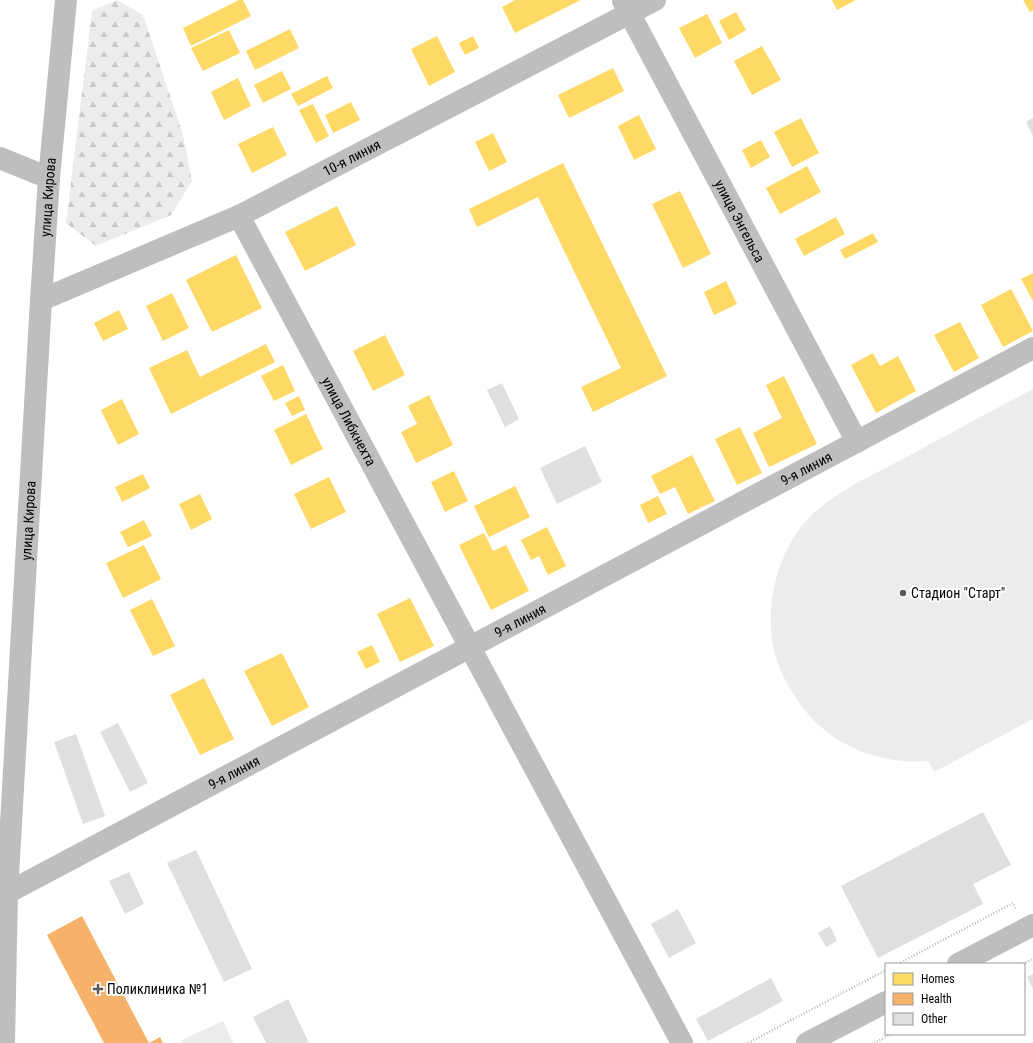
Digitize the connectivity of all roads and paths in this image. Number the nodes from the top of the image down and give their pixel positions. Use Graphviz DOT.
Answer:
graph roads {
  1 [pos="66,0"];
  2 [pos="655,0"];
  3 [pos="626,7"];
  4 [pos="0,158"];
  5 [pos="49,178"];
  6 [pos="240,216"];
  7 [pos="42,300"];
  8 [pos="1033,348"];
  9 [pos="857,442"];
  10 [pos="471,646"];
  11 [pos="7,893"];
  12 [pos="1033,925"];
  13 [pos="960,963"];
  14 [pos="885,971"];
  15 [pos="885,1003"];
  16 [pos="889,1035"];
  17 [pos="4,1043"];
  18 [pos="682,1043"];
  19 [pos="748,1043"];
  20 [pos="807,1043"];
  21 [pos="874,1043"];
  1 -- 5 [label="street, улица Кирова"];
  2 -- 3 [label="street, 10-я линия"];
  3 -- 6 [label="street, 10-я линия"];
  3 -- 9 [label="street, улица Энгельса"];
  4 -- 5 [label="street"];
  5 -- 7 [label="street, улица Кирова"];
  6 -- 7 [label="street, 10-я линия"];
  6 -- 10 [label="street, улица Либкнехта"];
  7 -- 11 [label="street, улица Кирова"];
  8 -- 9 [label="street, 9-я линия"];
  9 -- 10 [label="street, 9-я линия"];
  10 -- 11 [label="street, 9-я линия"];
  10 -- 18 [label="street, улица Либкнехта"];
  11 -- 17 [label="street, улица Кирова"];
  12 -- 13 [label="street"];
  14 -- 19 [label="path"];
  15 -- 20 [label="street"];
  16 -- 21 [label="path"];
}
